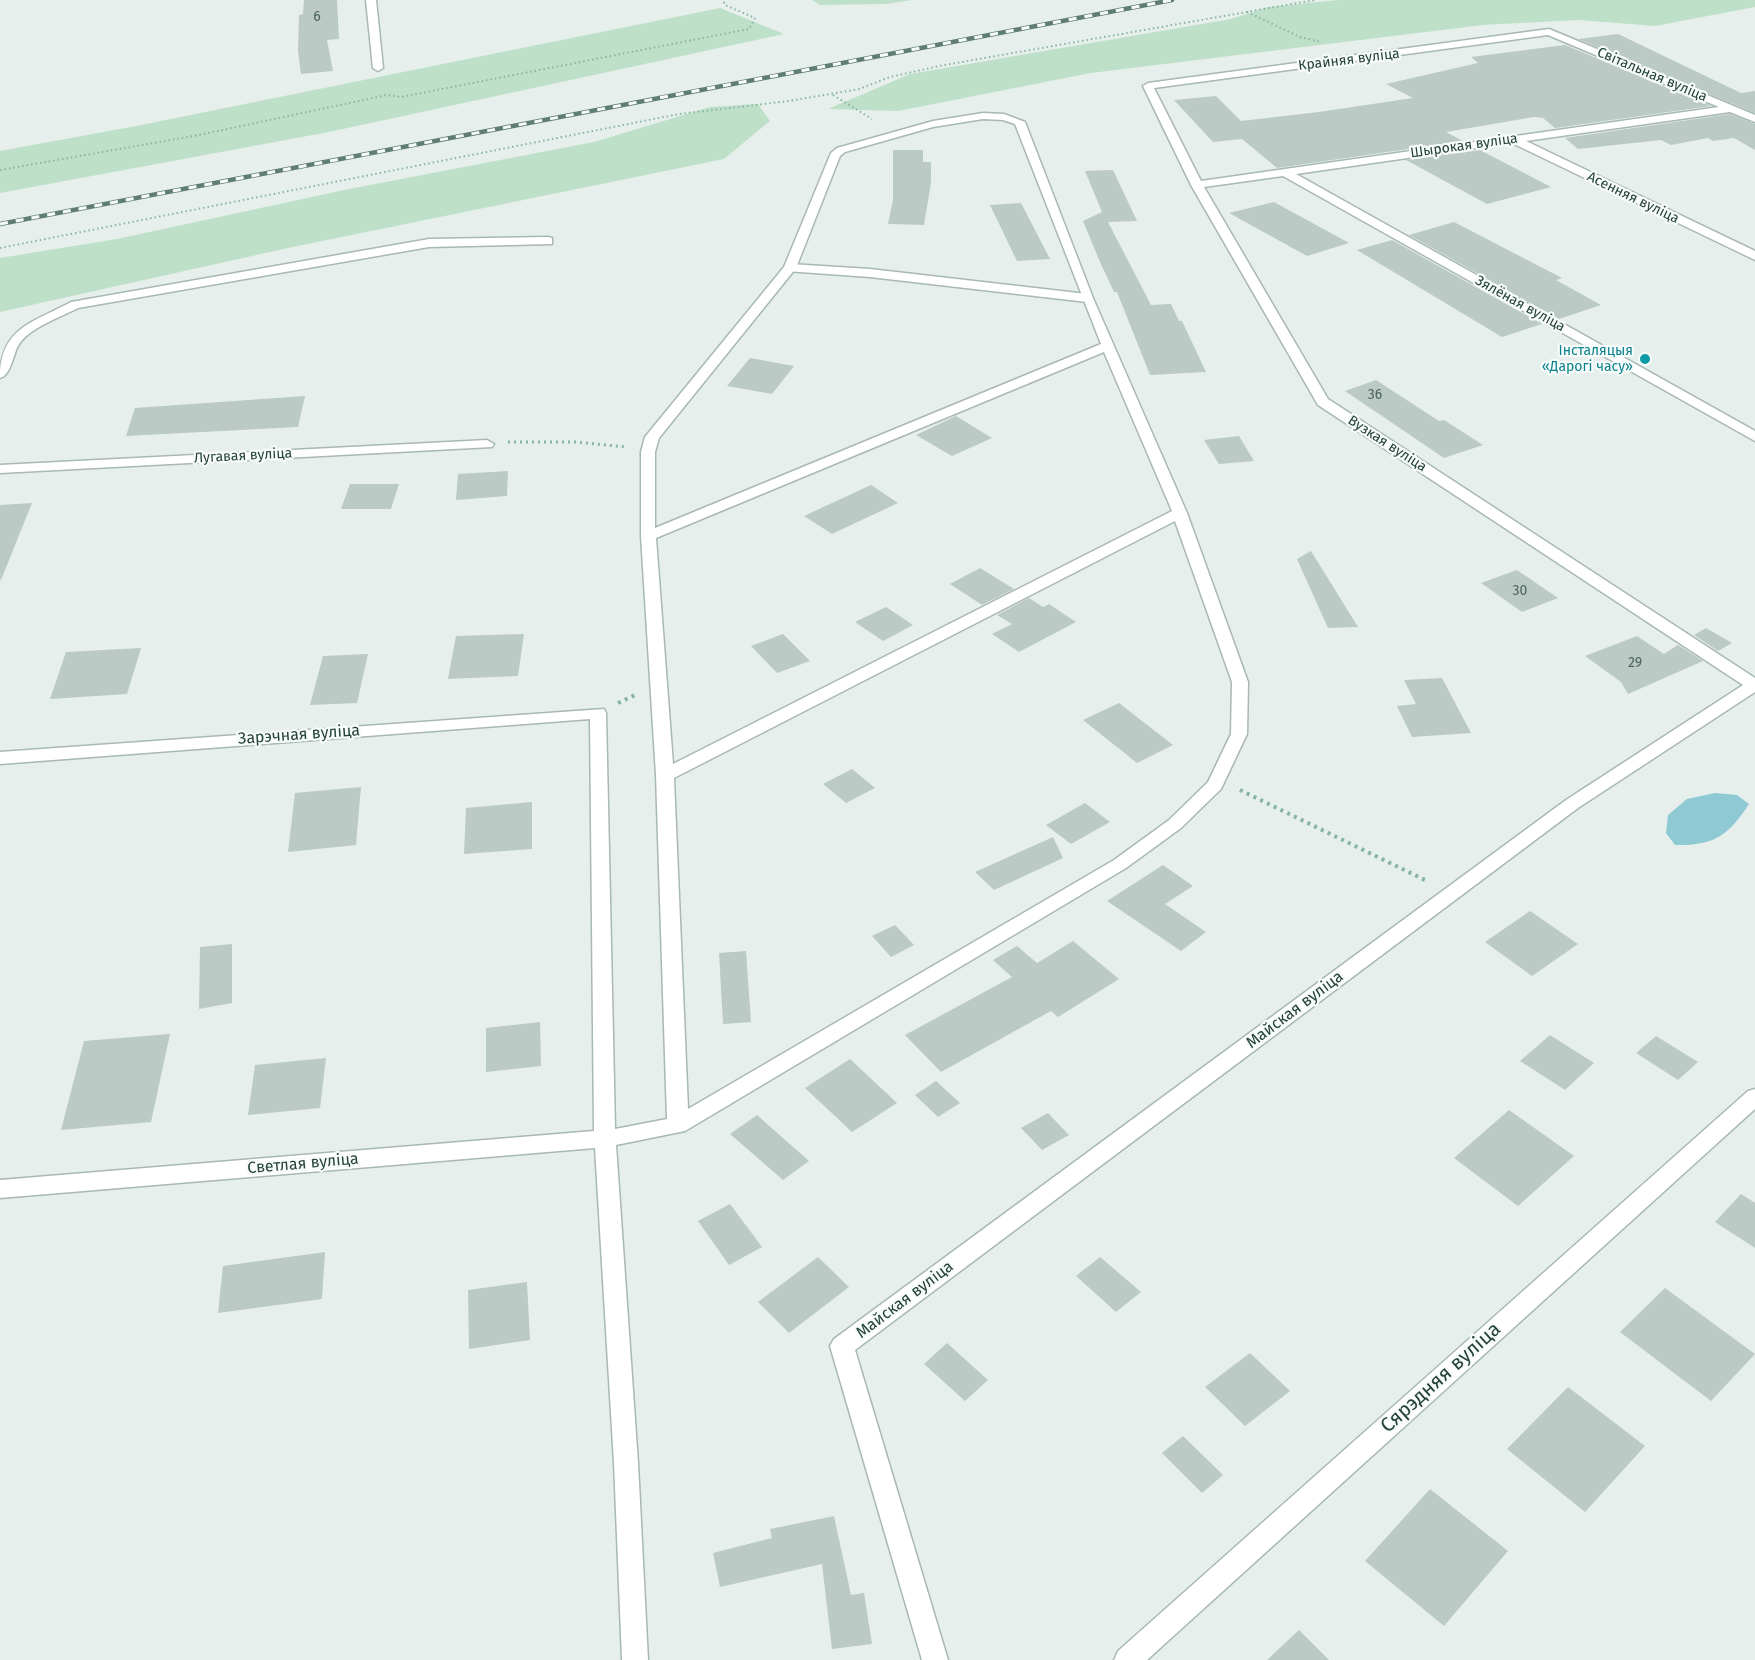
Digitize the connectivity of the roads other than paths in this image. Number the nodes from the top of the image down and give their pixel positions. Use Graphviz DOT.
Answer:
graph roads {
  1 [pos="371,0"];
  2 [pos="1549,32"];
  3 [pos="378,68"];
  4 [pos="1148,86"];
  5 [pos="1732,109"];
  6 [pos="1755,119"];
  7 [pos="1512,139"];
  8 [pos="1284,172"];
  9 [pos="1197,185"];
  10 [pos="548,241"];
  11 [pos="1755,256"];
  12 [pos="790,268"];
  13 [pos="1087,298"];
  14 [pos="1108,346"];
  15 [pos="0,374"];
  16 [pos="1755,437"];
  17 [pos="487,444"];
  18 [pos="0,469"];
  19 [pos="1180,513"];
  20 [pos="648,536"];
  21 [pos="1755,685"];
  22 [pos="0,758"];
  23 [pos="665,775"];
  24 [pos="1755,1096"];
  25 [pos="678,1125"];
  26 [pos="605,1139"];
  27 [pos="0,1189"];
  28 [pos="635,1660"];
  29 [pos="935,1660"];
  30 [pos="1127,1660"];
  1 -- 3 [label="street"];
  2 -- 4 [label="street, Крайняя вуліца"];
  2 -- 5 [label="street, Світальная вуліца"];
  4 -- 9 [label="street, Вузкая вуліца"];
  5 -- 6 [label="street, Світальная вуліца"];
  5 -- 7 [label="street, Шырокая вуліца"];
  7 -- 8 [label="street, Шырокая вуліца"];
  7 -- 11 [label="street, Асенняя вуліца"];
  8 -- 9 [label="street, Шырокая вуліца"];
  8 -- 16 [label="street, Зялёная вуліца"];
  9 -- 21 [label="street, Вузкая вуліца"];
  10 -- 15 [label="street"];
  12 -- 13 [label="street"];
  12 -- 13 [label="street, Светлая вуліца"];
  12 -- 20 [label="street"];
  13 -- 14 [label="street, Светлая вуліца"];
  14 -- 19 [label="street, Светлая вуліца"];
  14 -- 20 [label="street"];
  17 -- 18 [label="street, Лугавая вуліца"];
  19 -- 23 [label="street"];
  19 -- 25 [label="street, Светлая вуліца"];
  20 -- 23 [label="street"];
  21 -- 29 [label="street, Майская вуліца"];
  22 -- 26 [label="street, Зарэчная вуліца"];
  23 -- 25 [label="street"];
  24 -- 30 [label="street, Сярэдняя вуліца"];
  25 -- 26 [label="street, Светлая вуліца"];
  26 -- 27 [label="street, Светлая вуліца"];
  26 -- 28 [label="street"];
}
